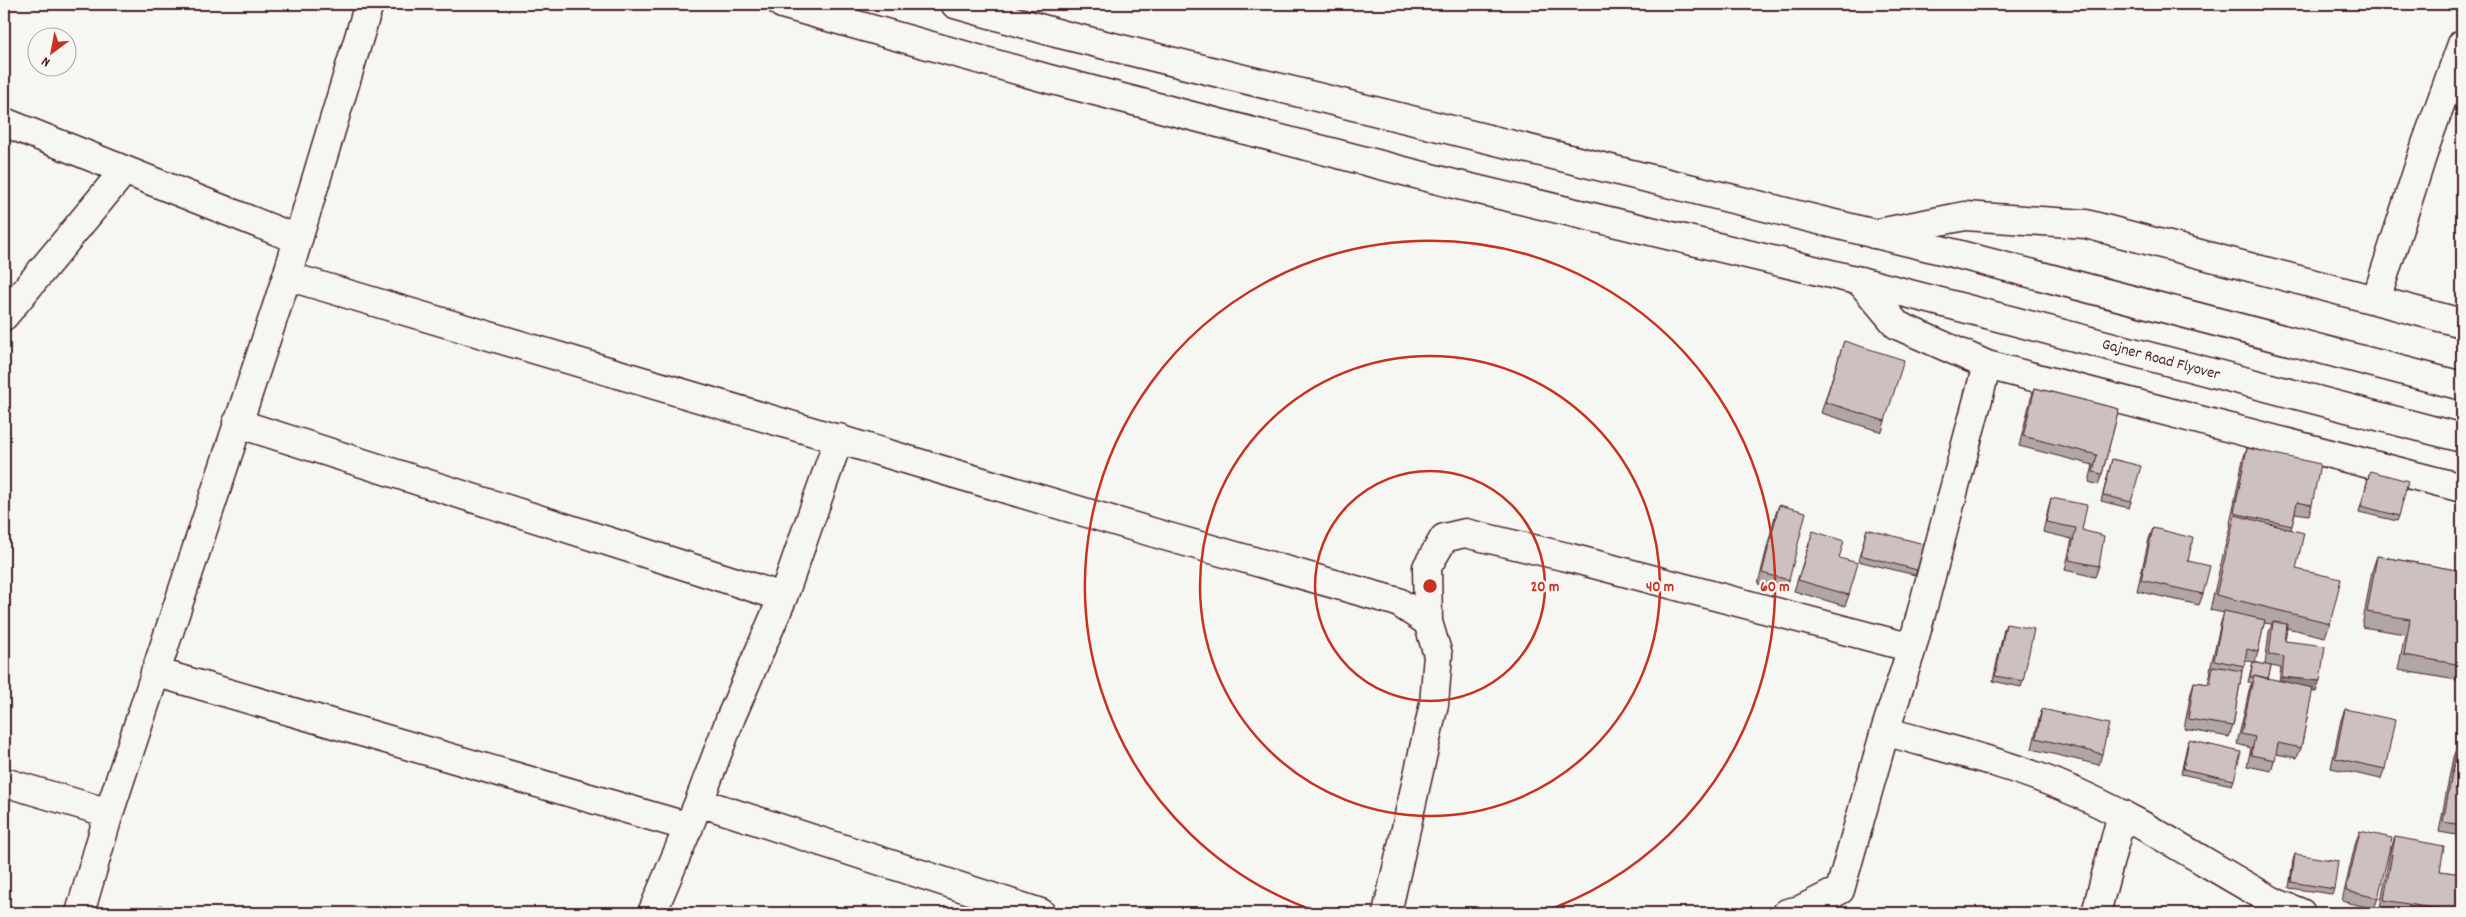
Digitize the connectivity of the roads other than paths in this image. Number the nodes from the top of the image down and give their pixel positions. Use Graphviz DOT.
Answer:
graph roads {
  1 [pos="370,4"];
  2 [pos="782,4"];
  3 [pos="955,4"];
  4 [pos="2462,44"];
  5 [pos="4,122"];
  6 [pos="124,171"];
  7 [pos="1874,234"];
  8 [pos="297,239"];
  9 [pos="287,276"];
  10 [pos="1860,281"];
  11 [pos="2376,300"];
  12 [pos="4,316"];
  13 [pos="2462,323"];
  14 [pos="1987,365"];
  15 [pos="2462,386"];
  16 [pos="237,423"];
  17 [pos="839,438"];
  18 [pos="2462,438"];
  19 [pos="2462,488"];
  20 [pos="783,597"];
  21 [pos="1428,622"];
  22 [pos="1912,648"];
  23 [pos="155,672"];
  24 [pos="1885,731"];
  25 [pos="4,782"];
  26 [pos="700,802"];
  27 [pos="108,813"];
  28 [pos="2122,814"];
  29 [pos="689,827"];
  30 [pos="1844,902"];
  31 [pos="80,913"];
  32 [pos="652,913"];
  33 [pos="1041,913"];
  34 [pos="1387,913"];
  35 [pos="1787,913"];
  36 [pos="2096,913"];
  37 [pos="2301,913"];
  1 -- 8 [label="street"];
  2 -- 10 [label="street, Gajner Road Flyover"];
  3 -- 7 [label="street"];
  4 -- 11 [label="street"];
  5 -- 6 [label="street"];
  6 -- 8 [label="street"];
  6 -- 12 [label="street"];
  7 -- 11 [label="street"];
  7 -- 15 [label="street"];
  8 -- 9 [label="street"];
  9 -- 16 [label="street"];
  9 -- 17 [label="street"];
  10 -- 14 [label="street"];
  10 -- 18 [label="street, Gajner Road Flyover"];
  11 -- 13 [label="street"];
  14 -- 19 [label="street"];
  14 -- 22 [label="street"];
  16 -- 20 [label="street"];
  16 -- 23 [label="street"];
  17 -- 20 [label="street"];
  17 -- 21 [label="street"];
  20 -- 26 [label="street"];
  21 -- 22 [label="street"];
  21 -- 34 [label="street"];
  22 -- 24 [label="street"];
  23 -- 27 [label="street"];
  23 -- 29 [label="street"];
  24 -- 28 [label="street"];
  24 -- 30 [label="street"];
  25 -- 27 [label="street"];
  26 -- 29 [label="street"];
  26 -- 33 [label="street"];
  27 -- 31 [label="street"];
  28 -- 36 [label="street"];
  28 -- 37 [label="street"];
  29 -- 32 [label="street"];
  30 -- 35 [label="street"];
}
